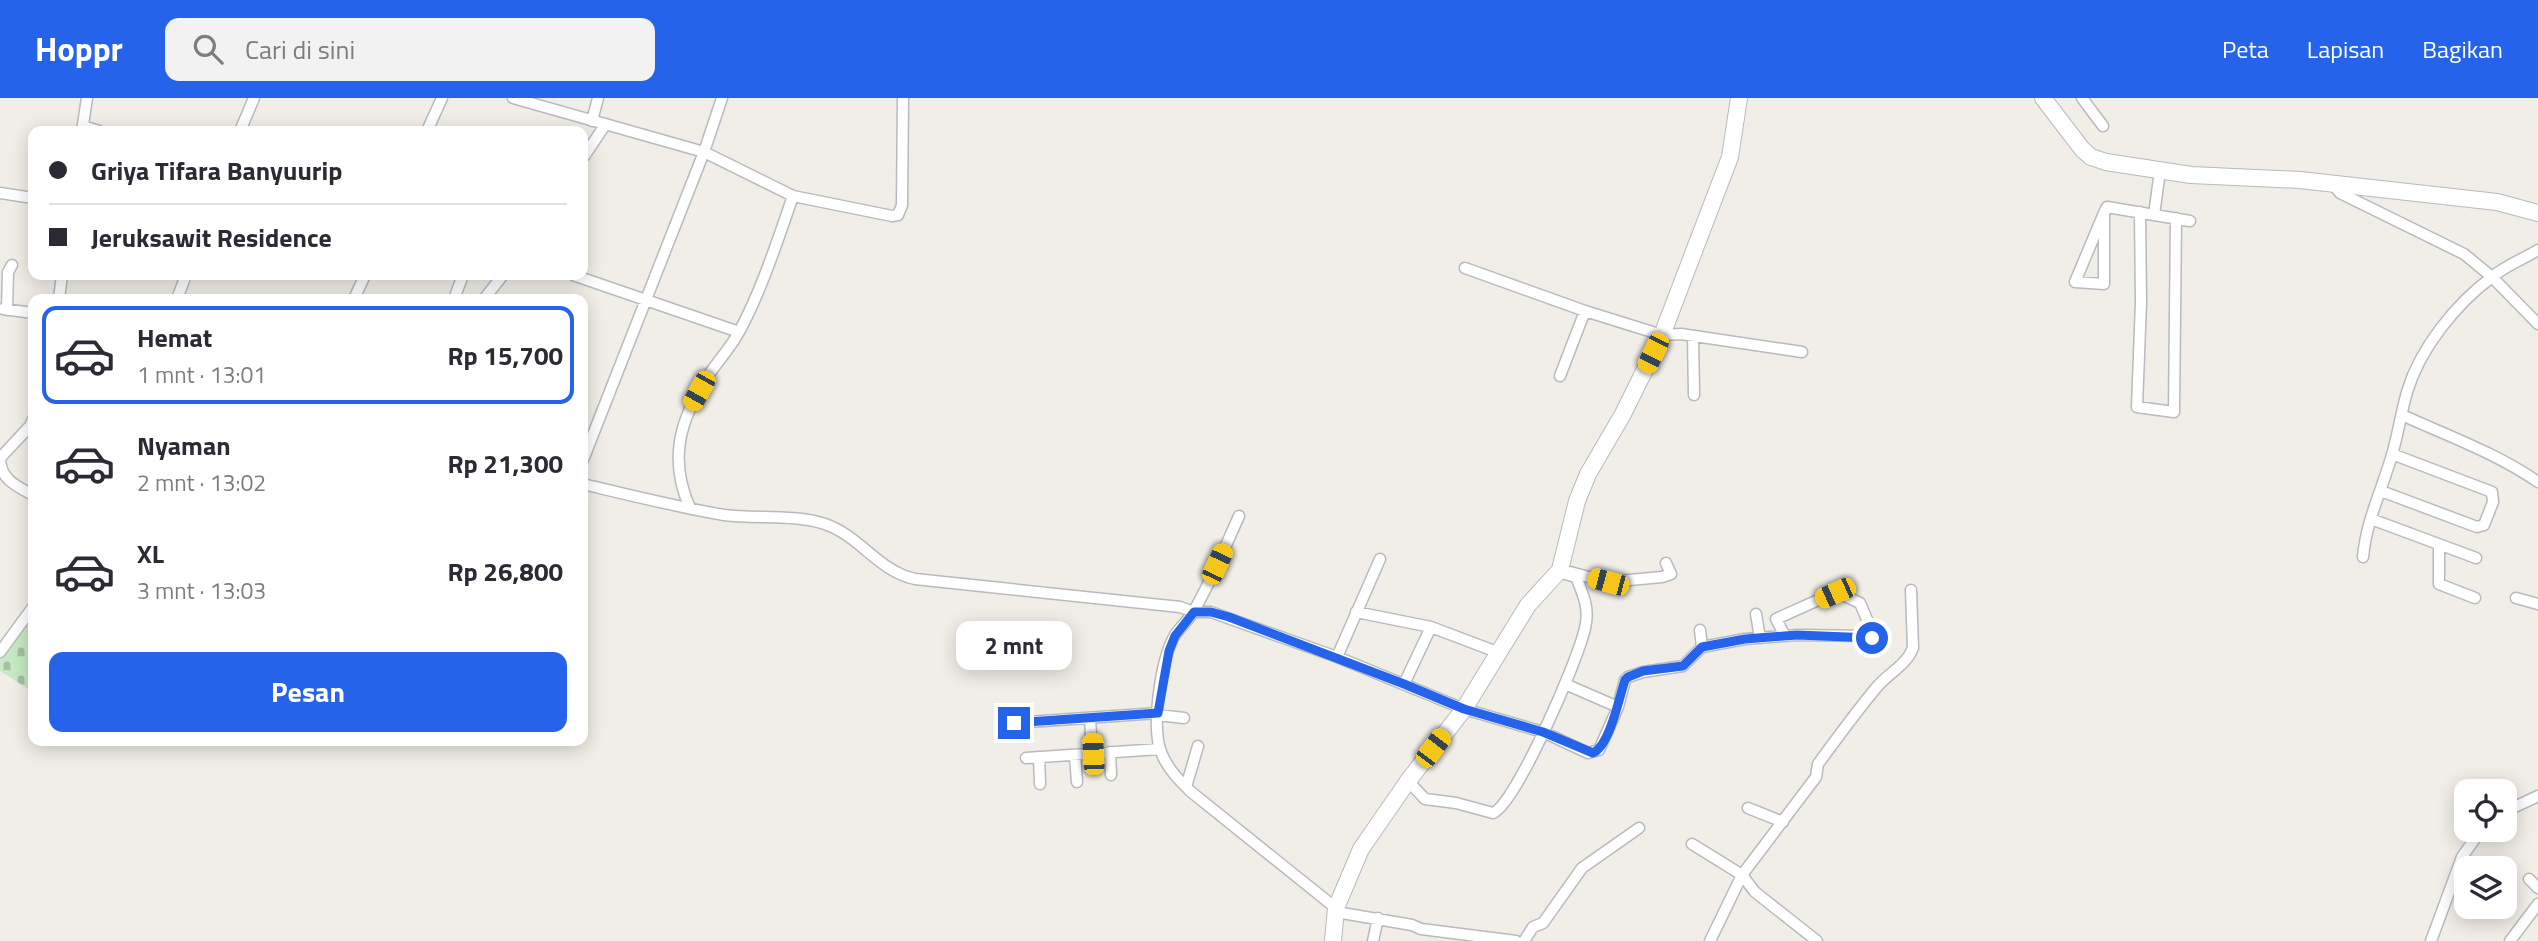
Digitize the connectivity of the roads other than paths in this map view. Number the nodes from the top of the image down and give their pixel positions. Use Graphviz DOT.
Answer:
graph roads {
  1 [pos="87,98"];
  2 [pos="254,98"];
  3 [pos="442,98"];
  4 [pos="513,98"];
  5 [pos="598,98"];
  6 [pos="722,98"];
  7 [pos="903,98"];
  8 [pos="1739,98"];
  9 [pos="2043,98"];
  10 [pos="2082,98"];
  11 [pos="592,121"];
  12 [pos="604,125"];
  13 [pos="83,126"];
  14 [pos="242,126"];
  15 [pos="429,126"];
  16 [pos="2103,126"];
  17 [pos="588,150"];
  18 [pos="704,152"];
  19 [pos="2160,171"];
  20 [pos="2333,184"];
  21 [pos="0,193"];
  22 [pos="793,196"];
  23 [pos="28,197"];
  24 [pos="2104,212"];
  25 [pos="2140,212"];
  26 [pos="2538,213"];
  27 [pos="2154,215"];
  28 [pos="2176,218"];
  29 [pos="2190,220"];
  30 [pos="2538,250"];
  31 [pos="12,265"];
  32 [pos="1465,268"];
  33 [pos="2492,276"];
  34 [pos="499,280"];
  35 [pos="587,280"];
  36 [pos="488,294"];
  37 [pos="645,300"];
  38 [pos="4,309"];
  39 [pos="1585,311"];
  40 [pos="28,312"];
  41 [pos="2538,324"];
  42 [pos="739,332"];
  43 [pos="1662,335"];
  44 [pos="1692,336"];
  45 [pos="1802,352"];
  46 [pos="1560,376"];
  47 [pos="1694,395"];
  48 [pos="2402,415"];
  49 [pos="28,428"];
  50 [pos="588,447"];
  51 [pos="2392,454"];
  52 [pos="2538,482"];
  53 [pos="588,485"];
  54 [pos="2381,491"];
  55 [pos="28,492"];
  56 [pos="690,508"];
  57 [pos="1239,516"];
  58 [pos="2371,519"];
  59 [pos="2439,545"];
  60 [pos="2363,557"];
  61 [pos="2476,558"];
  62 [pos="1380,559"];
  63 [pos="1667,563"];
  64 [pos="1559,571"];
  65 [pos="1911,590"];
  66 [pos="2475,598"];
  67 [pos="2516,598"];
  68 [pos="2538,604"];
  69 [pos="1194,612"];
  70 [pos="1356,612"];
  71 [pos="28,614"];
  72 [pos="1756,614"];
  73 [pos="1431,627"];
  74 [pos="1700,629"];
  75 [pos="1785,636"];
  76 [pos="1759,638"];
  77 [pos="1702,647"];
  78 [pos="0,652"];
  79 [pos="1497,652"];
  80 [pos="1337,657"];
  81 [pos="1404,684"];
  82 [pos="1565,684"];
  83 [pos="1618,707"];
  84 [pos="1464,709"];
  85 [pos="1158,714"];
  86 [pos="1090,718"];
  87 [pos="1184,718"];
  88 [pos="1014,723"];
  89 [pos="1543,732"];
  90 [pos="1198,746"];
  91 [pos="1160,749"];
  92 [pos="1110,752"];
  93 [pos="1093,754"];
  94 [pos="1075,755"];
  95 [pos="1039,757"];
  96 [pos="1026,758"];
  97 [pos="1111,775"];
  98 [pos="1408,780"];
  99 [pos="1077,782"];
  100 [pos="1040,784"];
  101 [pos="1186,787"];
  102 [pos="2533,798"];
  103 [pos="2517,806"];
  104 [pos="1748,808"];
  105 [pos="1783,822"];
  106 [pos="1639,828"];
  107 [pos="2473,842"];
  108 [pos="1692,844"];
  109 [pos="1742,875"];
  110 [pos="2529,879"];
  111 [pos="2538,888"];
  112 [pos="2538,904"];
  113 [pos="1336,908"];
  114 [pos="1378,918"];
  115 [pos="1799,929"];
  116 [pos="1333,941"];
  117 [pos="1373,941"];
  118 [pos="1516,941"];
  119 [pos="1524,941"];
  120 [pos="1710,941"];
  121 [pos="1794,941"];
  122 [pos="1817,941"];
  123 [pos="2431,941"];
  124 [pos="2510,941"];
  1 -- 13 [label="street"];
  2 -- 14 [label="street"];
  3 -- 15 [label="street"];
  4 -- 11 [label="street"];
  5 -- 11 [label="street"];
  6 -- 18 [label="street"];
  7 -- 22 [label="street"];
  8 -- 43 [label="street"];
  9 -- 19 [label="street"];
  10 -- 16 [label="street"];
  11 -- 12 [label="street"];
  12 -- 17 [label="street"];
  12 -- 18 [label="street"];
  18 -- 22 [label="street"];
  18 -- 37 [label="street"];
  19 -- 20 [label="street"];
  19 -- 27 [label="street"];
  20 -- 26 [label="street"];
  20 -- 33 [label="street"];
  21 -- 23 [label="street"];
  22 -- 42 [label="street"];
  24 -- 24 [label="street"];
  24 -- 25 [label="street"];
  25 -- 27 [label="street"];
  25 -- 28 [label="street"];
  27 -- 28 [label="street"];
  28 -- 29 [label="street"];
  30 -- 33 [label="street"];
  31 -- 38 [label="street"];
  32 -- 39 [label="street"];
  33 -- 41 [label="street"];
  33 -- 48 [label="street"];
  34 -- 36 [label="street"];
  35 -- 37 [label="street"];
  37 -- 42 [label="street"];
  37 -- 50 [label="street"];
  38 -- 40 [label="street"];
  39 -- 43 [label="street"];
  39 -- 46 [label="street"];
  42 -- 56 [label="street"];
  43 -- 44 [label="street"];
  43 -- 64 [label="street"];
  44 -- 45 [label="street"];
  44 -- 47 [label="street"];
  48 -- 51 [label="street"];
  48 -- 52 [label="street"];
  49 -- 55 [label="street"];
  51 -- 54 [label="street"];
  51 -- 54 [label="street"];
  53 -- 56 [label="street"];
  54 -- 58 [label="street"];
  56 -- 69 [label="street"];
  57 -- 69 [label="street"];
  58 -- 59 [label="street"];
  58 -- 60 [label="street"];
  59 -- 61 [label="street"];
  59 -- 66 [label="street"];
  62 -- 70 [label="street"];
  63 -- 64 [label="street"];
  64 -- 79 [label="street"];
  64 -- 82 [label="street"];
  65 -- 105 [label="street"];
  67 -- 68 [label="street"];
  69 -- 80 [label="street"];
  69 -- 85 [label="street"];
  70 -- 73 [label="street"];
  70 -- 80 [label="street"];
  71 -- 78 [label="street"];
  72 -- 76 [label="street"];
  73 -- 79 [label="street"];
  73 -- 81 [label="street"];
  74 -- 77 [label="street"];
  75 -- 75 [label="street"];
  75 -- 76 [label="street"];
  76 -- 77 [label="street"];
  77 -- 83 [label="street"];
  79 -- 84 [label="street"];
  80 -- 81 [label="street"];
  81 -- 84 [label="street"];
  82 -- 83 [label="street"];
  82 -- 89 [label="street"];
  83 -- 89 [label="street"];
  84 -- 89 [label="street"];
  84 -- 98 [label="street"];
  85 -- 86 [label="street"];
  85 -- 87 [label="street"];
  85 -- 91 [label="street"];
  86 -- 88 [label="street"];
  86 -- 93 [label="street"];
  89 -- 98 [label="street"];
  90 -- 101 [label="street"];
  91 -- 92 [label="street"];
  91 -- 101 [label="street"];
  92 -- 93 [label="street"];
  92 -- 97 [label="street"];
  93 -- 94 [label="street"];
  94 -- 95 [label="street"];
  94 -- 99 [label="street"];
  95 -- 96 [label="street"];
  95 -- 100 [label="street"];
  98 -- 113 [label="street"];
  101 -- 113 [label="street"];
  102 -- 103 [label="street"];
  104 -- 105 [label="street"];
  105 -- 109 [label="street"];
  106 -- 119 [label="street"];
  107 -- 123 [label="street"];
  108 -- 109 [label="street"];
  109 -- 115 [label="street"];
  109 -- 120 [label="street"];
  110 -- 111 [label="street"];
  112 -- 124 [label="street"];
  113 -- 114 [label="street"];
  113 -- 116 [label="street"];
  114 -- 117 [label="street"];
  114 -- 118 [label="street"];
  115 -- 121 [label="street"];
  115 -- 122 [label="street"];
}
